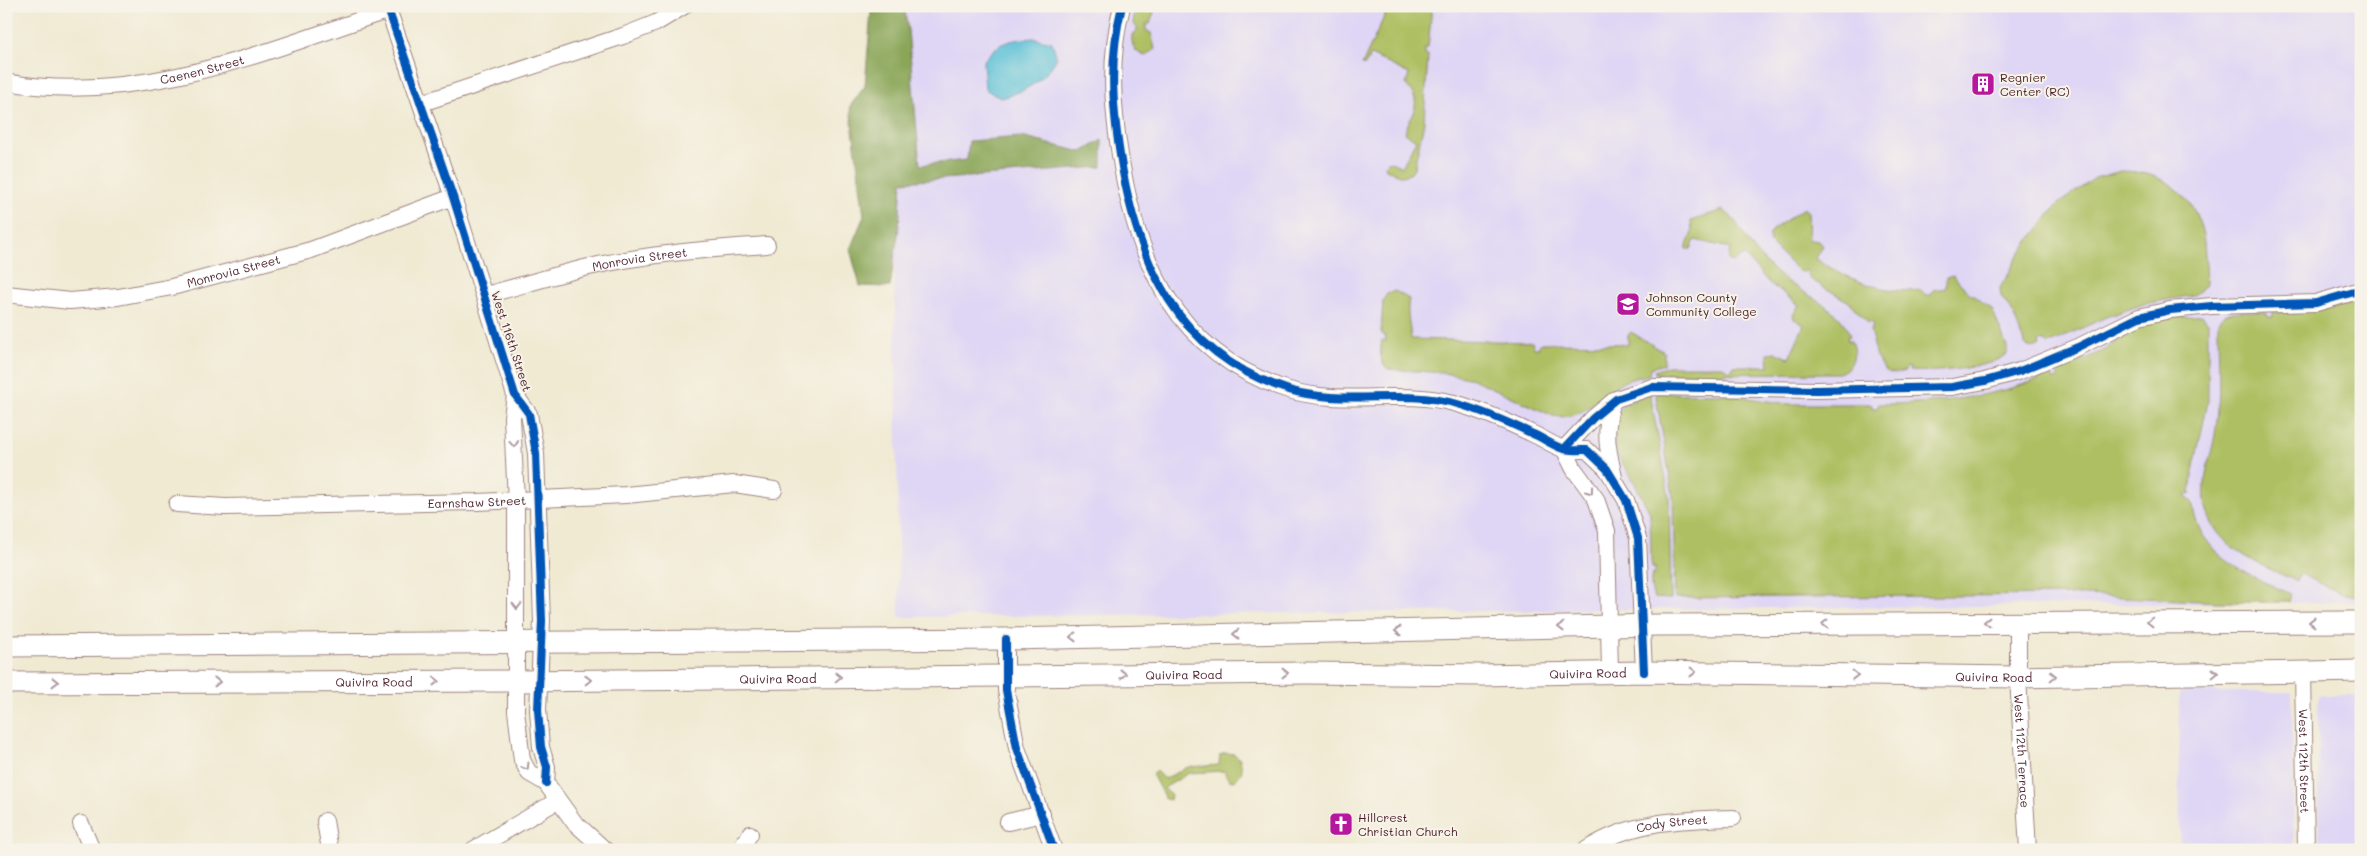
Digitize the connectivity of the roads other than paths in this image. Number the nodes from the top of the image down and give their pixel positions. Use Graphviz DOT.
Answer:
graph roads {
  1 [pos="684,6"];
  2 [pos="1122,6"];
  3 [pos="388,8"];
  4 [pos="6,82"];
  5 [pos="422,104"];
  6 [pos="453,197"];
  7 [pos="767,246"];
  8 [pos="2361,290"];
  9 [pos="6,294"];
  10 [pos="486,295"];
  11 [pos="515,395"];
  12 [pos="1612,403"];
  13 [pos="1564,449"];
  14 [pos="1615,483"];
  15 [pos="774,490"];
  16 [pos="538,500"];
  17 [pos="516,501"];
  18 [pos="177,504"];
  19 [pos="2018,622"];
  20 [pos="2361,622"];
  21 [pos="1609,626"];
  22 [pos="1642,626"];
  23 [pos="1006,639"];
  24 [pos="517,643"];
  25 [pos="540,643"];
  26 [pos="6,646"];
  27 [pos="2304,671"];
  28 [pos="2361,671"];
  29 [pos="1644,672"];
  30 [pos="1610,673"];
  31 [pos="1006,675"];
  32 [pos="2018,677"];
  33 [pos="516,681"];
  34 [pos="539,681"];
  35 [pos="6,682"];
  36 [pos="546,783"];
  37 [pos="557,801"];
  38 [pos="1042,814"];
  39 [pos="1733,818"];
  40 [pos="325,821"];
  41 [pos="1008,822"];
  42 [pos="81,824"];
  43 [pos="750,834"];
  44 [pos="92,850"];
  45 [pos="330,850"];
  46 [pos="474,850"];
  47 [pos="605,850"];
  48 [pos="739,850"];
  49 [pos="1054,850"];
  50 [pos="1586,850"];
  51 [pos="2028,850"];
  52 [pos="2306,850"];
  1 -- 5 [label="street"];
  2 -- 13 [label="street"];
  3 -- 4 [label="street, Caenen Street"];
  3 -- 5 [label="street, West 116th Street"];
  5 -- 6 [label="street, West 116th Street"];
  6 -- 9 [label="street, Monrovia Street"];
  6 -- 10 [label="street, West 116th Street"];
  7 -- 10 [label="street, Monrovia Street"];
  8 -- 12 [label="street"];
  10 -- 11 [label="street, West 116th Street"];
  11 -- 16 [label="street, West 116th Street"];
  11 -- 17 [label="street, West 116th Street, one-way"];
  12 -- 13 [label="street"];
  12 -- 14 [label="street"];
  13 -- 14 [label="street"];
  13 -- 21 [label="street, one-way"];
  14 -- 22 [label="street"];
  15 -- 16 [label="street, Earnshaw Street"];
  16 -- 17 [label="street, Earnshaw Street"];
  16 -- 25 [label="street, West 116th Street"];
  17 -- 18 [label="street, Earnshaw Street"];
  17 -- 24 [label="street, West 116th Street, one-way"];
  20 -- 19 [label="main road, one-way"];
  19 -- 22 [label="main road, one-way"];
  19 -- 32 [label="street, West 112th Terrace"];
  21 -- 22 [label="main road"];
  21 -- 23 [label="main road, one-way"];
  21 -- 30 [label="street"];
  22 -- 29 [label="street"];
  23 -- 25 [label="main road"];
  23 -- 31 [label="street"];
  24 -- 25 [label="main road"];
  24 -- 26 [label="main road"];
  24 -- 33 [label="street, West 116th Street"];
  25 -- 34 [label="street, West 116th Street"];
  27 -- 28 [label="main road, Quivira Road"];
  32 -- 27 [label="main road, Quivira Road, one-way"];
  27 -- 52 [label="street, West 112th Street"];
  29 -- 30 [label="main road, Quivira Road"];
  29 -- 32 [label="main road, Quivira Road, one-way"];
  31 -- 30 [label="main road, Quivira Road, one-way"];
  34 -- 31 [label="main road, Quivira Road, one-way"];
  31 -- 38 [label="street"];
  32 -- 51 [label="street, West 112th Terrace"];
  33 -- 34 [label="main road, Quivira Road"];
  35 -- 33 [label="main road, Quivira Road, one-way"];
  33 -- 36 [label="street, West 116th Street, one-way"];
  34 -- 36 [label="street, West 116th Street"];
  36 -- 37 [label="street, West 116th Street"];
  37 -- 46 [label="street"];
  37 -- 47 [label="street, West 116th Street"];
  38 -- 41 [label="street"];
  38 -- 49 [label="street"];
  39 -- 50 [label="street, Cody Street"];
  40 -- 45 [label="street"];
  42 -- 44 [label="street"];
  43 -- 48 [label="street"];
}
